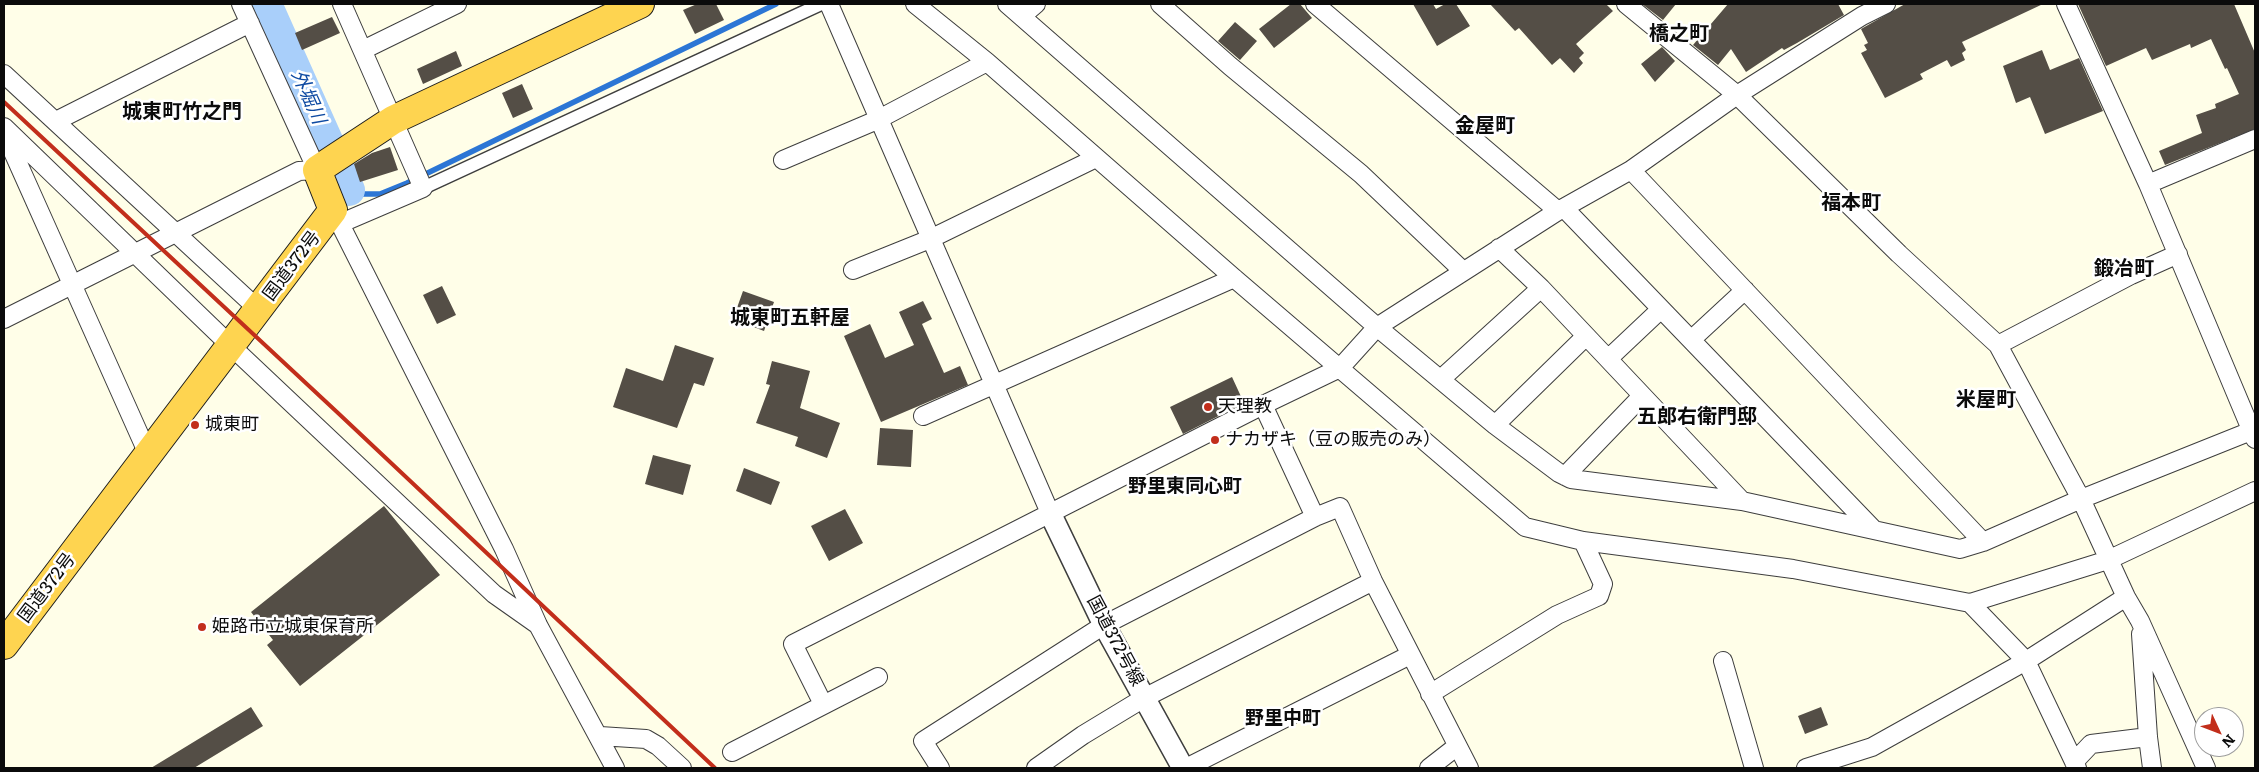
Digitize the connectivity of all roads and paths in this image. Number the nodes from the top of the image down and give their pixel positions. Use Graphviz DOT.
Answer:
graph roads {
  1 [pos="241,4"];
  2 [pos="342,4"];
  3 [pos="457,4"];
  4 [pos="640,4"];
  5 [pos="821,4"];
  6 [pos="829,4"];
  7 [pos="915,4"];
  8 [pos="1007,4"];
  9 [pos="1036,4"];
  10 [pos="1160,4"];
  11 [pos="1315,4"];
  12 [pos="1626,4"];
  13 [pos="1886,4"];
  14 [pos="2066,4"];
  15 [pos="602,12"];
  16 [pos="1022,16"];
  17 [pos="250,23"];
  18 [pos="363,50"];
  19 [pos="987,62"];
  20 [pos="4,74"];
  21 [pos="1737,95"];
  22 [pos="393,120"];
  23 [pos="878,120"];
  24 [pos="56,121"];
  25 [pos="4,129"];
  26 [pos="2255,139"];
  27 [pos="1096,158"];
  28 [pos="783,160"];
  29 [pos="324,165"];
  30 [pos="1631,170"];
  31 [pos="2148,184"];
  32 [pos="423,188"];
  33 [pos="1561,209"];
  34 [pos="336,217"];
  35 [pos="176,233"];
  36 [pos="930,239"];
  37 [pos="1499,248"];
  38 [pos="136,253"];
  39 [pos="2178,254"];
  40 [pos="853,270"];
  41 [pos="1463,271"];
  42 [pos="1234,278"];
  43 [pos="72,286"];
  44 [pos="1540,288"];
  45 [pos="1745,290"];
  46 [pos="1661,309"];
  47 [pos="259,310"];
  48 [pos="4,319"];
  49 [pos="1377,327"];
  50 [pos="1586,336"];
  51 [pos="1691,340"];
  52 [pos="1998,345"];
  53 [pos="231,346"];
  54 [pos="1608,359"];
  55 [pos="1340,368"];
  56 [pos="1441,379"];
  57 [pos="994,385"];
  58 [pos="1642,396"];
  59 [pos="1263,405"];
  60 [pos="923,416"];
  61 [pos="1495,425"];
  62 [pos="2253,435"];
  63 [pos="148,454"];
  64 [pos="1565,476"];
  65 [pos="2255,491"];
  66 [pos="2080,499"];
  67 [pos="1742,501"];
  68 [pos="1050,513"];
  69 [pos="1315,517"];
  70 [pos="1874,530"];
  71 [pos="1583,541"];
  72 [pos="1983,542"];
  73 [pos="2108,560"];
  74 [pos="1373,582"];
  75 [pos="2126,597"];
  76 [pos="1970,603"];
  77 [pos="2140,621"];
  78 [pos="538,624"];
  79 [pos="1104,625"];
  80 [pos="4,645"];
  81 [pos="1410,655"];
  82 [pos="1723,661"];
  83 [pos="2026,661"];
  84 [pos="878,677"];
  85 [pos="1430,694"];
  86 [pos="1144,698"];
  87 [pos="823,704"];
  88 [pos="600,736"];
  89 [pos="2148,737"];
  90 [pos="1456,747"];
  91 [pos="732,752"];
  92 [pos="2075,765"];
  93 [pos="615,768"];
  94 [pos="682,768"];
  95 [pos="940,768"];
  96 [pos="1036,768"];
  97 [pos="1184,768"];
  98 [pos="1429,768"];
  99 [pos="1469,768"];
  100 [pos="1754,768"];
  101 [pos="1806,768"];
  102 [pos="2152,768"];
  103 [pos="2206,768"];
  1 -- 17 [label="street"];
  2 -- 18 [label="street"];
  3 -- 18 [label="street"];
  4 -- 15 [label="highway"];
  5 -- 32 [label="street"];
  6 -- 23 [label="street"];
  7 -- 19 [label="street"];
  8 -- 16 [label="street"];
  9 -- 16 [label="street"];
  10 -- 41 [label="street"];
  11 -- 33 [label="street"];
  12 -- 21 [label="street"];
  13 -- 21 [label="street"];
  14 -- 31 [label="street"];
  15 -- 22 [label="highway"];
  16 -- 49 [label="street"];
  17 -- 24 [label="street"];
  17 -- 29 [label="street"];
  18 -- 22 [label="street"];
  19 -- 23 [label="street"];
  19 -- 27 [label="street"];
  20 -- 24 [label="street"];
  21 -- 30 [label="street"];
  21 -- 52 [label="street"];
  22 -- 29 [label="highway"];
  22 -- 32 [label="street"];
  23 -- 28 [label="street"];
  23 -- 36 [label="street"];
  24 -- 35 [label="street"];
  25 -- 38 [label="street"];
  25 -- 43 [label="street"];
  26 -- 31 [label="street"];
  27 -- 36 [label="street"];
  27 -- 42 [label="street"];
  29 -- 34 [label="highway"];
  29 -- 35 [label="street"];
  30 -- 33 [label="street"];
  30 -- 45 [label="street"];
  31 -- 39 [label="street"];
  32 -- 34 [label="street"];
  33 -- 37 [label="street"];
  33 -- 46 [label="street"];
  34 -- 47 [label="highway, 国道372号"];
  34 -- 78 [label="street"];
  35 -- 38 [label="street"];
  35 -- 47 [label="street"];
  36 -- 40 [label="street"];
  36 -- 57 [label="street"];
  37 -- 41 [label="street"];
  37 -- 44 [label="street"];
  38 -- 43 [label="street"];
  38 -- 53 [label="street"];
  39 -- 52 [label="street"];
  39 -- 62 [label="street"];
  41 -- 49 [label="street"];
  42 -- 55 [label="street"];
  42 -- 57 [label="street"];
  43 -- 48 [label="street"];
  43 -- 63 [label="street"];
  44 -- 50 [label="street"];
  44 -- 56 [label="street"];
  45 -- 51 [label="street"];
  45 -- 72 [label="street"];
  46 -- 51 [label="street"];
  46 -- 54 [label="street"];
  47 -- 53 [label="highway, 国道372号"];
  49 -- 55 [label="street"];
  49 -- 56 [label="street"];
  50 -- 54 [label="street"];
  50 -- 61 [label="street"];
  51 -- 70 [label="street"];
  52 -- 66 [label="street"];
  53 -- 63 [label="highway, 国道372号"];
  53 -- 78 [label="street"];
  54 -- 58 [label="street"];
  55 -- 59 [label="street"];
  55 -- 71 [label="street"];
  56 -- 61 [label="street"];
  57 -- 60 [label="street"];
  57 -- 68 [label="street"];
  58 -- 64 [label="street"];
  58 -- 67 [label="street"];
  59 -- 68 [label="street"];
  59 -- 69 [label="street"];
  61 -- 64 [label="street"];
  62 -- 66 [label="street"];
  63 -- 80 [label="highway, 国道372号"];
  64 -- 67 [label="street"];
  65 -- 73 [label="street"];
  66 -- 72 [label="street"];
  66 -- 73 [label="street"];
  67 -- 70 [label="street"];
  68 -- 79 [label="street, 国道372号線"];
  68 -- 87 [label="street"];
  69 -- 74 [label="street"];
  69 -- 79 [label="street"];
  70 -- 72 [label="street"];
  71 -- 76 [label="street"];
  71 -- 85 [label="street"];
  73 -- 75 [label="street"];
  73 -- 76 [label="street"];
  74 -- 81 [label="street"];
  74 -- 86 [label="street"];
  75 -- 77 [label="street"];
  75 -- 83 [label="street"];
  76 -- 83 [label="street"];
  77 -- 89 [label="street"];
  77 -- 103 [label="street"];
  78 -- 88 [label="street"];
  79 -- 86 [label="street, 国道372号線"];
  79 -- 95 [label="street"];
  81 -- 85 [label="street"];
  81 -- 97 [label="street"];
  82 -- 100 [label="street"];
  83 -- 92 [label="street"];
  83 -- 101 [label="street"];
  84 -- 87 [label="street"];
  85 -- 90 [label="street"];
  86 -- 96 [label="street"];
  86 -- 97 [label="street, 国道372号線"];
  87 -- 91 [label="street"];
  88 -- 93 [label="street"];
  88 -- 94 [label="street"];
  89 -- 92 [label="street"];
  89 -- 102 [label="street"];
  90 -- 98 [label="street"];
  90 -- 99 [label="street"];
}
